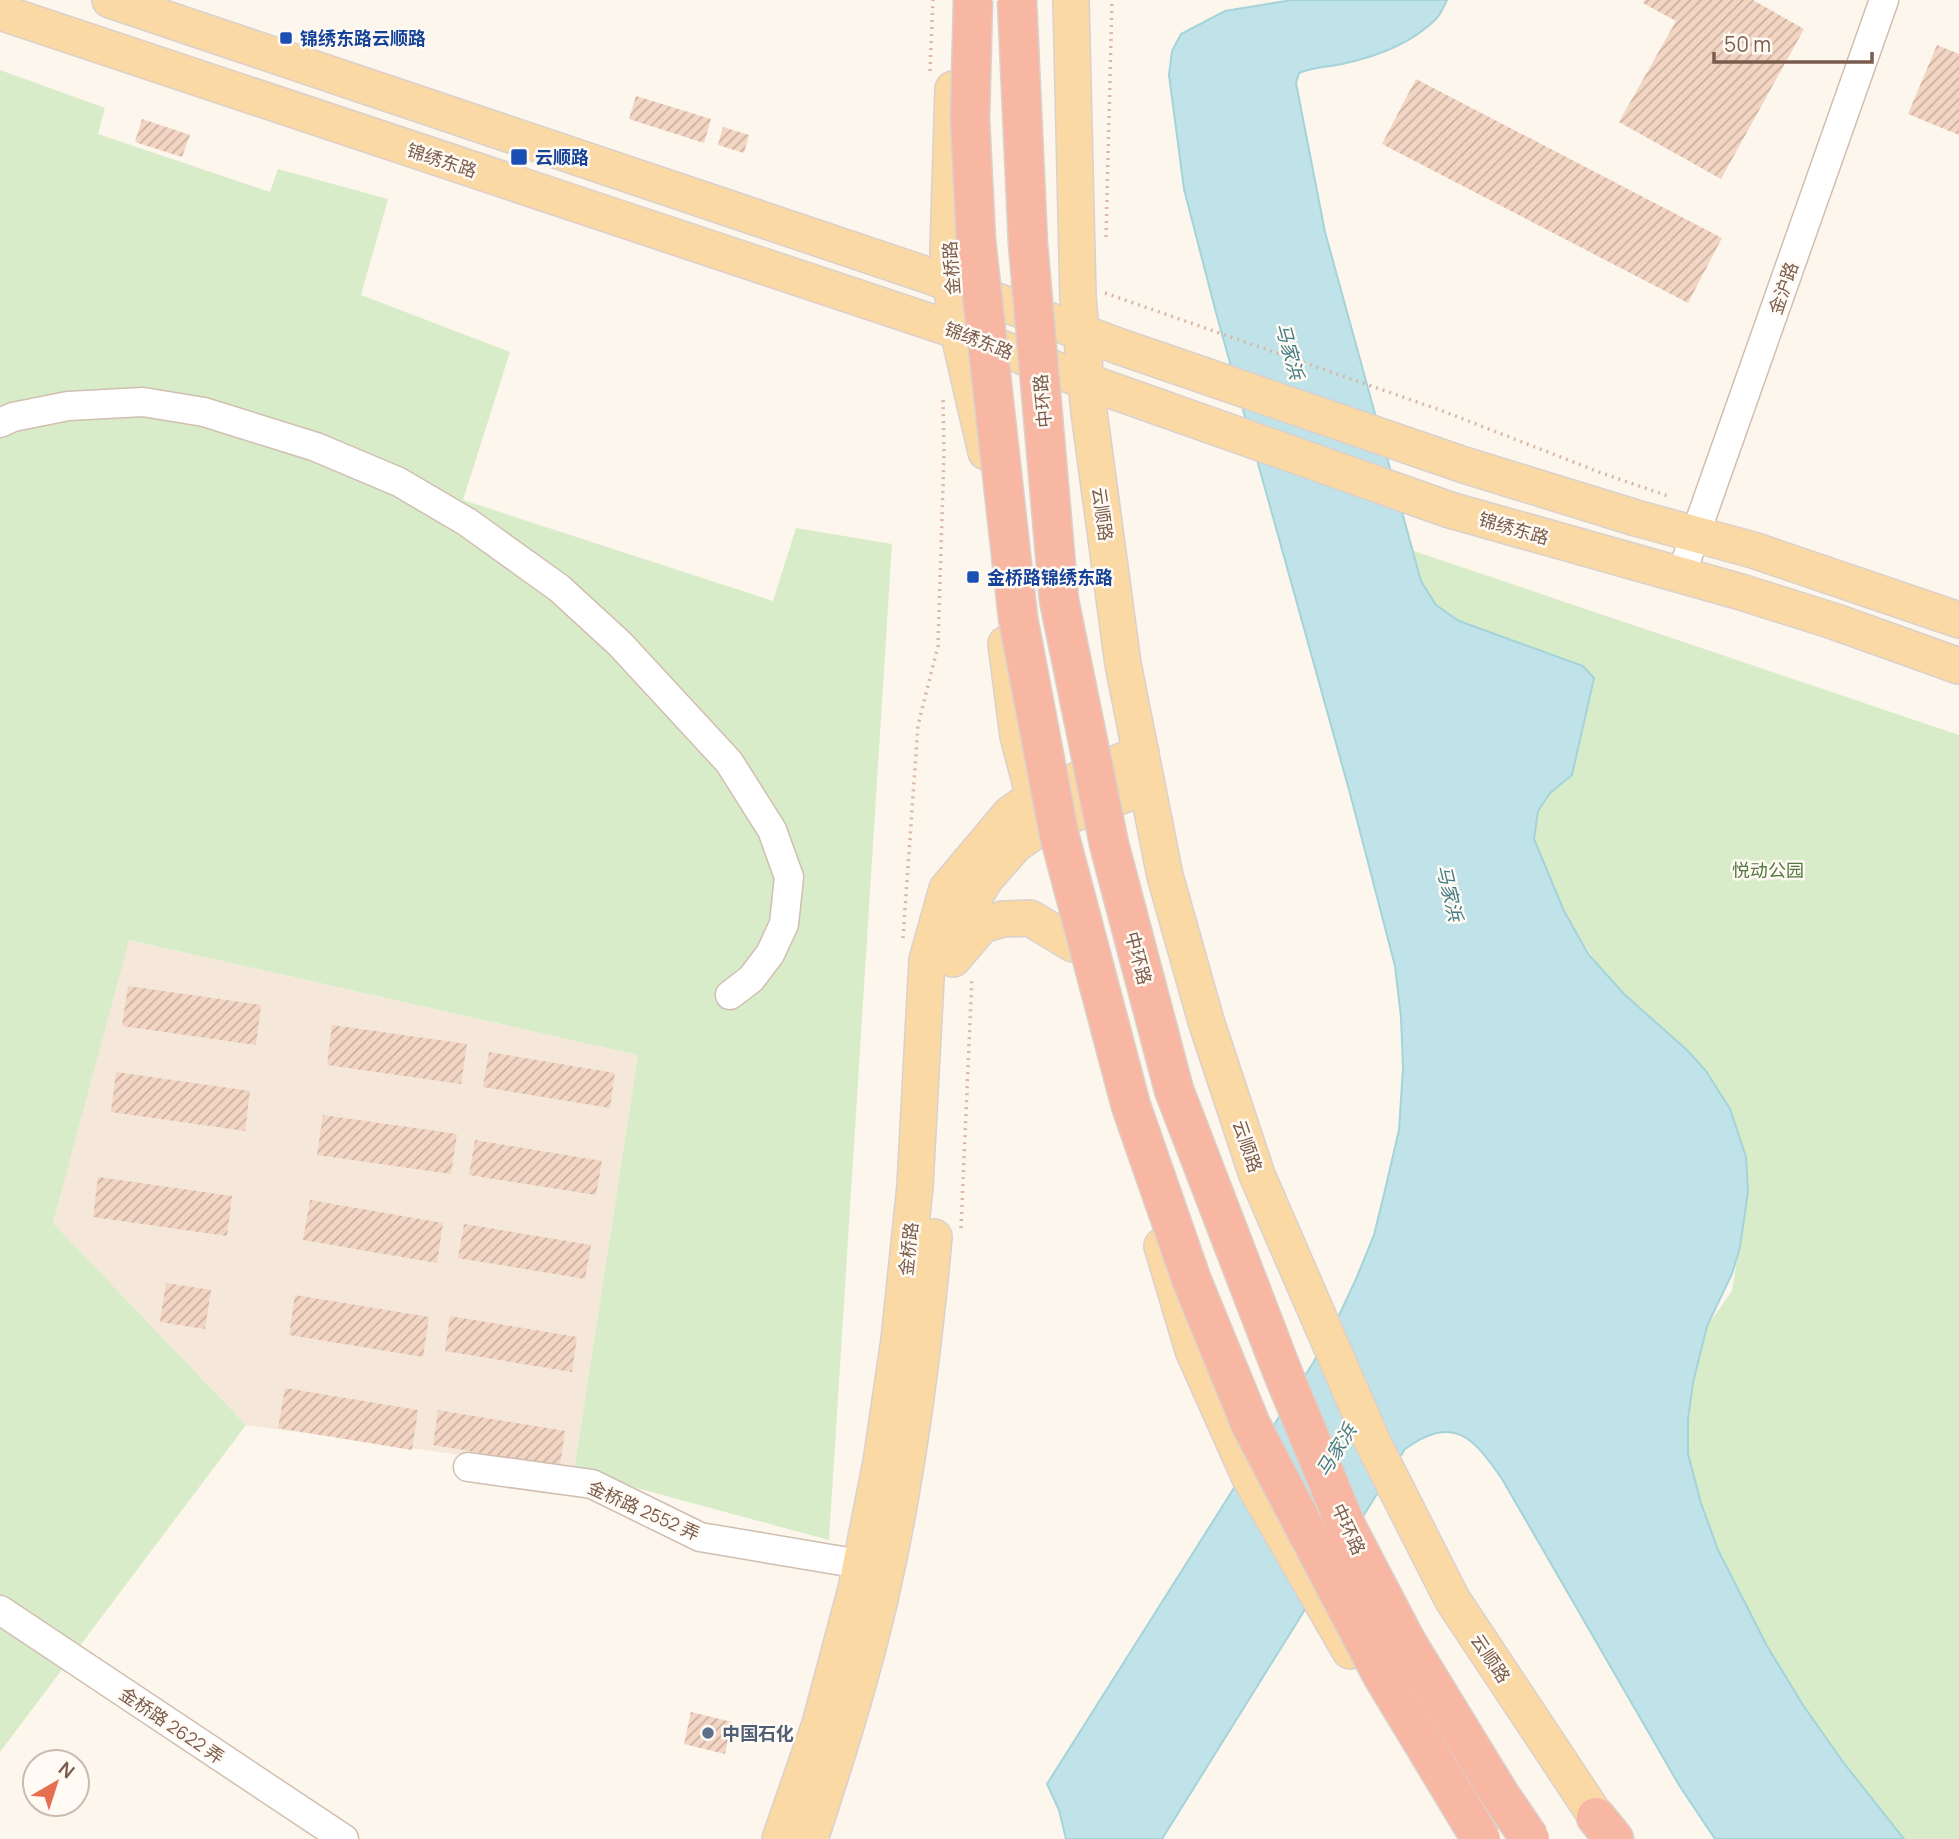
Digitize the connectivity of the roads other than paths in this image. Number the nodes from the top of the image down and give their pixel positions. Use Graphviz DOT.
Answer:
graph roads {
  1 [pos="110,0"];
  2 [pos="956,0"];
  3 [pos="973,0"];
  4 [pos="1017,0"];
  5 [pos="1071,0"];
  6 [pos="1884,0"];
  7 [pos="0,12"];
  8 [pos="951,283"];
  9 [pos="958,331"];
  10 [pos="1082,333"];
  11 [pos="1085,381"];
  12 [pos="0,423"];
  13 [pos="1696,534"];
  14 [pos="1681,575"];
  15 [pos="1959,620"];
  16 [pos="1959,666"];
  17 [pos="1144,770"];
  18 [pos="1038,811"];
  19 [pos="1073,944"];
  20 [pos="951,962"];
  21 [pos="730,995"];
  22 [pos="468,1467"];
  23 [pos="860,1564"];
  24 [pos="0,1610"];
  25 [pos="1607,1832"];
  26 [pos="344,1839"];
  27 [pos="780,1839"];
  28 [pos="810,1839"];
  29 [pos="1471,1839"];
  30 [pos="1481,1839"];
  31 [pos="1530,1839"];
  1 -- 8 [label="main road"];
  2 -- 8 [label="main road, 金桥路"];
  3 -- 30 [label="highway, 中环路, bridge"];
  4 -- 31 [label="highway, 中环路, bridge"];
  5 -- 10 [label="main road"];
  6 -- 13 [label="street, 金沪路"];
  7 -- 9 [label="main road, 锦绣东路"];
  8 -- 9 [label="main road, 金桥路"];
  8 -- 10 [label="main road"];
  9 -- 11 [label="main road, 锦绣东路"];
  9 -- 18 [label="main road, 金桥路"];
  10 -- 11 [label="main road"];
  10 -- 13 [label="main road"];
  11 -- 14 [label="main road, 锦绣东路"];
  11 -- 17 [label="main road, 云顺路"];
  12 -- 21 [label="street"];
  13 -- 14 [label="street, 金沪路"];
  13 -- 15 [label="main road"];
  14 -- 16 [label="main road, 锦绣东路"];
  17 -- 18 [label="main road, 金桥路"];
  17 -- 25 [label="main road, 云顺路"];
  18 -- 19 [label="main road"];
  18 -- 20 [label="main road, 金桥路"];
  18 -- 23 [label="main road, 金桥路"];
  19 -- 20 [label="main road"];
  19 -- 29 [label="main road"];
  20 -- 28 [label="main road, 金桥路"];
  22 -- 23 [label="street, 金桥路 2552 弄"];
  23 -- 27 [label="main road, 金桥路"];
  24 -- 26 [label="street, 金桥路 2622 弄"];
}
